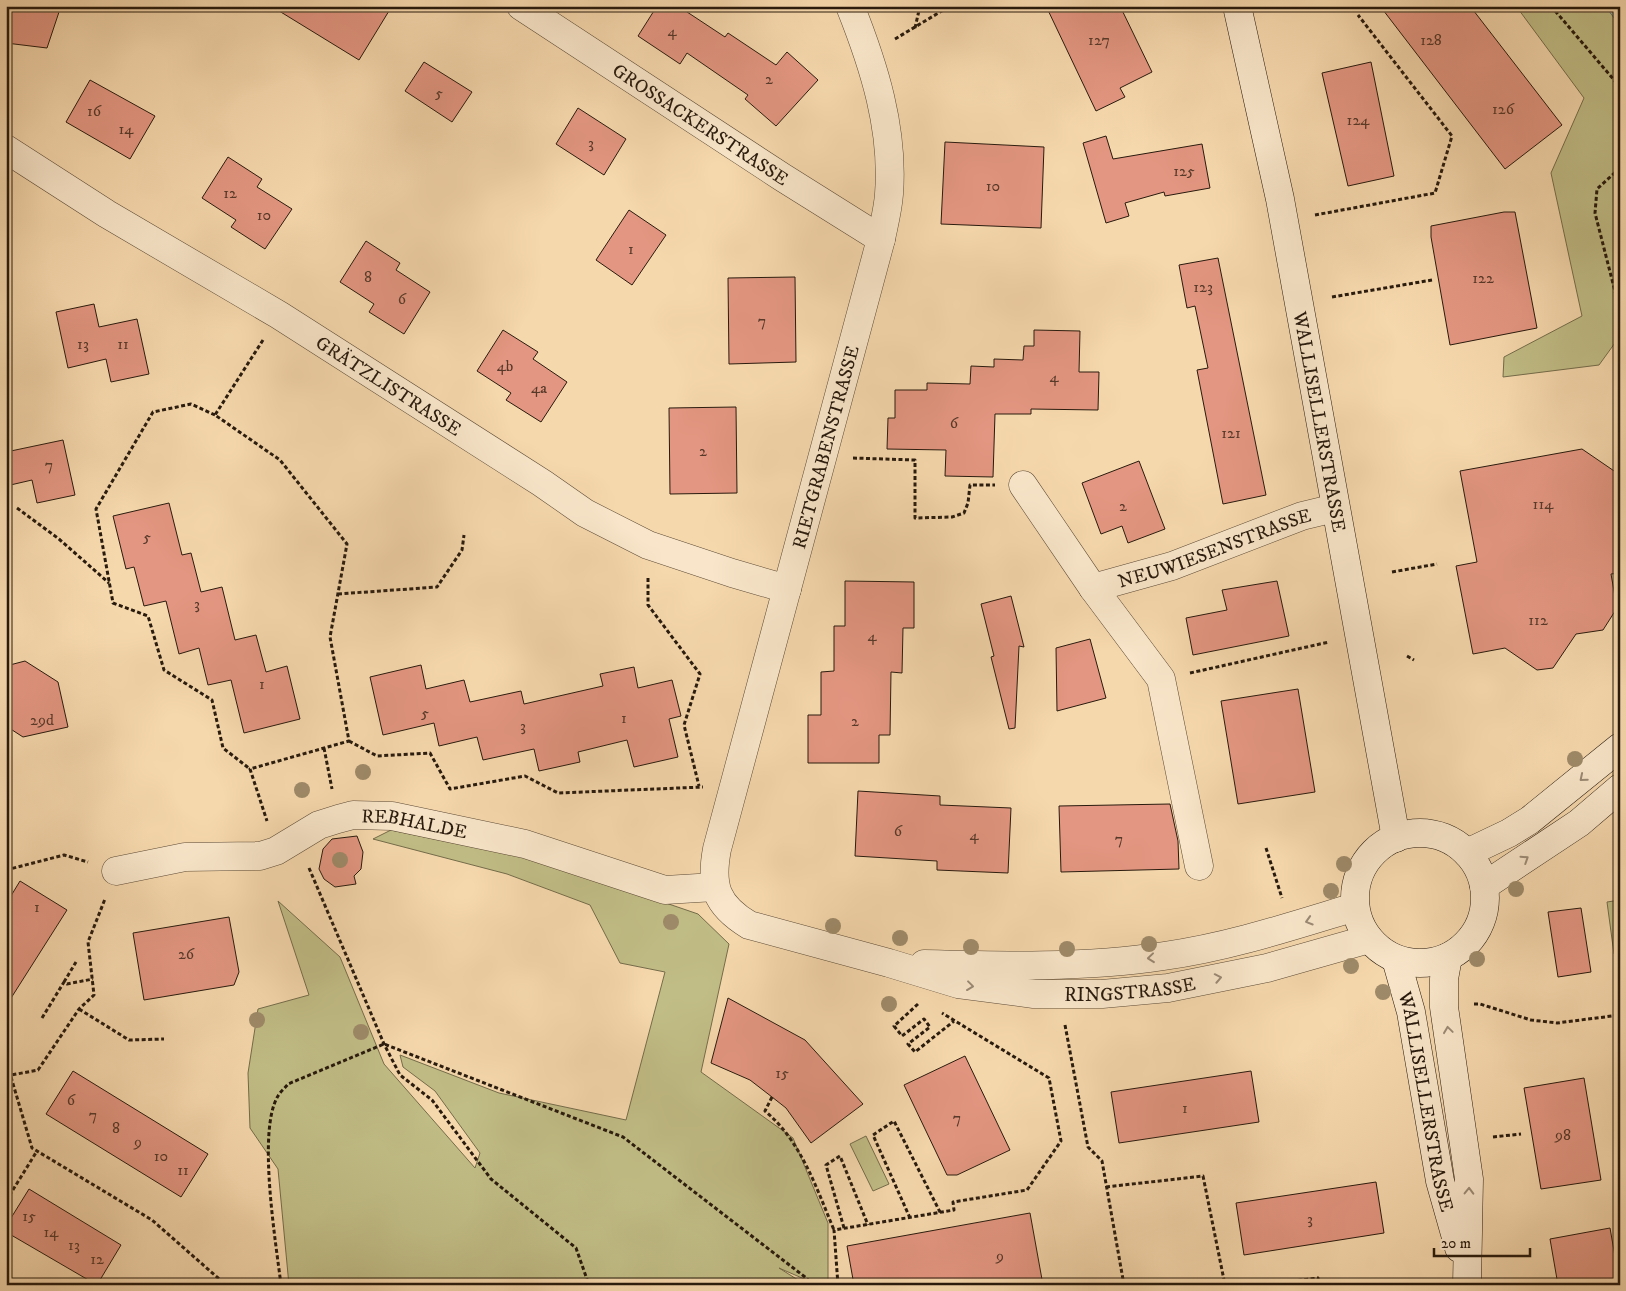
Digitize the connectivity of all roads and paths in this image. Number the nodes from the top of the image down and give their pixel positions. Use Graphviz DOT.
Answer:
graph roads {
  1 [pos="521,6"];
  2 [pos="850,6"];
  3 [pos="920,6"];
  4 [pos="950,6"];
  5 [pos="1237,6"];
  6 [pos="1551,6"];
  7 [pos="1358,14"];
  8 [pos="915,29"];
  9 [pos="889,42"];
  10 [pos="1620,88"];
  11 [pos="6,149"];
  12 [pos="1620,168"];
  13 [pos="1315,215"];
  14 [pos="881,239"];
  15 [pos="1432,280"];
  16 [pos="1332,296"];
  17 [pos="1620,311"];
  18 [pos="265,336"];
  19 [pos="215,415"];
  20 [pos="847,457"];
  21 [pos="1023,485"];
  22 [pos="17,508"];
  23 [pos="1335,508"];
  24 [pos="464,535"];
  25 [pos="1437,564"];
  26 [pos="648,568"];
  27 [pos="1392,572"];
  28 [pos="110,583"];
  29 [pos="1093,588"];
  30 [pos="787,589"];
  31 [pos="338,594"];
  32 [pos="1329,642"];
  33 [pos="1407,656"];
  34 [pos="1414,660"];
  35 [pos="1161,678"];
  36 [pos="349,741"];
  37 [pos="1620,746"];
  38 [pos="324,748"];
  39 [pos="250,769"];
  40 [pos="699,786"];
  41 [pos="709,788"];
  42 [pos="1620,788"];
  43 [pos="338,819"];
  44 [pos="1396,838"];
  45 [pos="286,845"];
  46 [pos="1266,848"];
  47 [pos="1467,853"];
  48 [pos="1199,866"];
  49 [pos="6,870"];
  50 [pos="116,871"];
  51 [pos="1484,886"];
  52 [pos="715,887"];
  53 [pos="1283,901"];
  54 [pos="1355,907"];
  55 [pos="1369,939"];
  56 [pos="1448,957"];
  57 [pos="1396,959"];
  58 [pos="76,962"];
  59 [pos="889,963"];
  60 [pos="93,979"];
  61 [pos="64,982"];
  62 [pos="921,1002"];
  63 [pos="1471,1004"];
  64 [pos="78,1009"];
  65 [pos="938,1010"];
  66 [pos="1064,1015"];
  67 [pos="1620,1015"];
  68 [pos="42,1018"];
  69 [pos="954,1021"];
  70 [pos="164,1039"];
  71 [pos="384,1044"];
  72 [pos="6,1076"];
  73 [pos="11,1077"];
  74 [pos="772,1097"];
  75 [pos="1521,1134"];
  76 [pos="1483,1139"];
  77 [pos="37,1151"];
  78 [pos="1106,1187"];
  79 [pos="6,1201"];
  80 [pos="941,1214"];
  81 [pos="910,1218"];
  82 [pos="868,1225"];
  83 [pos="844,1228"];
  84 [pos="834,1230"];
  85 [pos="6,1277"];
  86 [pos="1467,1280"];
  87 [pos="19,1285"];
  88 [pos="226,1285"];
  89 [pos="281,1285"];
  90 [pos="589,1285"];
  91 [pos="813,1285"];
  92 [pos="838,1285"];
  93 [pos="1124,1285"];
  94 [pos="1225,1285"];
  95 [pos="1259,1285"];
  96 [pos="1319,1285"];
  1 -- 14 [label="street, GROSSACKERSTRASSE"];
  2 -- 14 [label="street, RIETGRABENSTRASSE"];
  3 -- 8 [label="path"];
  4 -- 8 [label="path"];
  5 -- 23 [label="street, WALLISELLERSTRASSE"];
  6 -- 10 [label="path"];
  7 -- 13 [label="path"];
  8 -- 9 [label="path"];
  11 -- 30 [label="street, GRÄTZLISTRASSE"];
  12 -- 17 [label="path"];
  14 -- 30 [label="street, RIETGRABENSTRASSE"];
  15 -- 16 [label="path"];
  18 -- 19 [label="path"];
  19 -- 28 [label="path"];
  19 -- 31 [label="path"];
  20 -- 21 [label="path"];
  21 -- 29 [label="street, NEUWIESENSTRASSE"];
  22 -- 28 [label="path"];
  23 -- 29 [label="street, NEUWIESENSTRASSE"];
  23 -- 44 [label="street, WALLISELLERSTRASSE"];
  24 -- 31 [label="path"];
  25 -- 27 [label="path"];
  26 -- 40 [label="path"];
  28 -- 39 [label="path"];
  29 -- 35 [label="street, NEUWIESENSTRASSE"];
  30 -- 52 [label="street, RIETGRABENSTRASSE"];
  31 -- 36 [label="path"];
  32 -- 35 [label="path"];
  33 -- 34 [label="path"];
  35 -- 48 [label="street, NEUWIESENSTRASSE"];
  36 -- 38 [label="path"];
  36 -- 40 [label="path"];
  37 -- 47 [label="street, one-way"];
  38 -- 39 [label="path"];
  38 -- 43 [label="path"];
  39 -- 45 [label="path"];
  40 -- 41 [label="path"];
  51 -- 42 [label="street, one-way"];
  43 -- 45 [label="street, REBHALDE"];
  43 -- 52 [label="street, REBHALDE"];
  44 -- 47 [label="street, WALLISELLERSTRASSE"];
  44 -- 54 [label="street, WALLISELLERSTRASSE"];
  45 -- 50 [label="street, REBHALDE"];
  45 -- 71 [label="path"];
  46 -- 53 [label="path"];
  47 -- 51 [label="street, WALLISELLERSTRASSE"];
  49 -- 50 [label="path"];
  50 -- 60 [label="path"];
  51 -- 56 [label="street, WALLISELLERSTRASSE"];
  52 -- 59 [label="street, RINGSTRASSE"];
  54 -- 55 [label="street, WALLISELLERSTRASSE"];
  54 -- 59 [label="street, RINGSTRASSE, one-way"];
  55 -- 57 [label="street, WALLISELLERSTRASSE"];
  59 -- 55 [label="street, RINGSTRASSE, one-way"];
  56 -- 57 [label="street, WALLISELLERSTRASSE"];
  86 -- 56 [label="street, WALLISELLERSTRASSE, one-way"];
  57 -- 86 [label="street, WALLISELLERSTRASSE"];
  58 -- 61 [label="path"];
  60 -- 61 [label="path"];
  60 -- 64 [label="path"];
  61 -- 68 [label="path"];
  62 -- 69 [label="path"];
  63 -- 67 [label="path"];
  64 -- 70 [label="path"];
  64 -- 73 [label="path"];
  65 -- 69 [label="path"];
  66 -- 78 [label="path"];
  69 -- 80 [label="path"];
  71 -- 89 [label="path"];
  71 -- 90 [label="path"];
  71 -- 91 [label="path"];
  72 -- 73 [label="path"];
  73 -- 77 [label="path"];
  74 -- 84 [label="path"];
  75 -- 76 [label="path"];
  77 -- 79 [label="path"];
  77 -- 88 [label="path"];
  78 -- 93 [label="path"];
  78 -- 94 [label="path"];
  80 -- 81 [label="path"];
  80 -- 81 [label="path"];
  81 -- 82 [label="path"];
  82 -- 83 [label="path"];
  82 -- 83 [label="path"];
  83 -- 84 [label="path"];
  84 -- 92 [label="path"];
  85 -- 87 [label="path"];
  95 -- 96 [label="path"];
}
